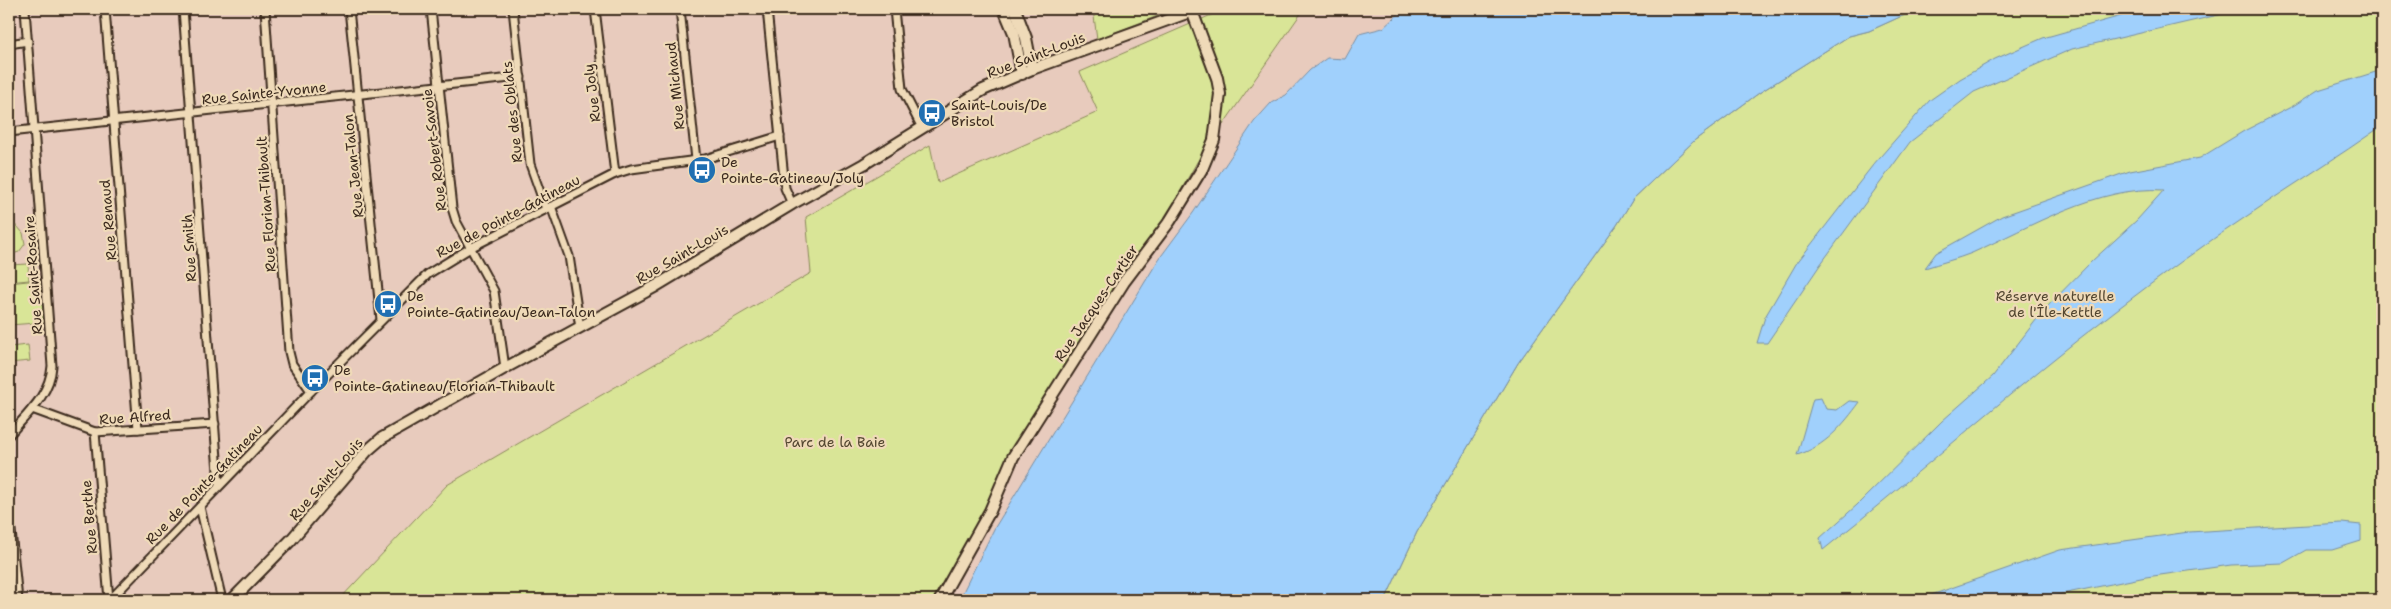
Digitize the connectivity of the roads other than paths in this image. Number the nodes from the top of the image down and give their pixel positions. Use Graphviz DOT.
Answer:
graph roads {
  1 [pos="25,9"];
  2 [pos="105,9"];
  3 [pos="183,9"];
  4 [pos="265,9"];
  5 [pos="349,9"];
  6 [pos="430,9"];
  7 [pos="513,9"];
  8 [pos="595,9"];
  9 [pos="680,9"];
  10 [pos="767,9"];
  11 [pos="894,9"];
  12 [pos="1004,9"];
  13 [pos="1015,9"];
  14 [pos="1195,10"];
  15 [pos="28,41"];
  16 [pos="9,44"];
  17 [pos="1032,70"];
  18 [pos="1022,74"];
  19 [pos="521,77"];
  20 [pos="439,87"];
  21 [pos="359,96"];
  22 [pos="271,105"];
  23 [pos="191,113"];
  24 [pos="113,120"];
  25 [pos="34,128"];
  26 [pos="922,128"];
  27 [pos="9,132"];
  28 [pos="780,136"];
  29 [pos="696,160"];
  30 [pos="615,174"];
  31 [pos="792,204"];
  32 [pos="548,208"];
  33 [pos="472,248"];
  34 [pos="381,320"];
  35 [pos="580,328"];
  36 [pos="505,368"];
  37 [pos="311,391"];
  38 [pos="32,409"];
  39 [pos="215,424"];
  40 [pos="138,429"];
  41 [pos="95,432"];
  42 [pos="9,435"];
  43 [pos="219,485"];
  44 [pos="200,507"];
  45 [pos="9,511"];
  46 [pos="18,600"];
  47 [pos="109,600"];
  48 [pos="222,600"];
  49 [pos="232,600"];
  50 [pos="940,600"];
  1 -- 15 [label="street, Rue Saint-Rosaire"];
  2 -- 24 [label="street, Rue Renaud"];
  3 -- 23 [label="street, Rue Smith"];
  4 -- 22 [label="street, Rue Florian-Thibault"];
  5 -- 21 [label="street, Rue Jean-Talon"];
  6 -- 20 [label="street, Rue Robert-Savoie"];
  7 -- 19 [label="street, Rue des Oblats"];
  8 -- 30 [label="street, Rue Joly"];
  9 -- 29 [label="street, Rue Michaud"];
  10 -- 28 [label="street"];
  11 -- 26 [label="street"];
  12 -- 18 [label="street"];
  13 -- 17 [label="street"];
  14 -- 17 [label="street, Rue Saint-Louis"];
  14 -- 50 [label="street, Rue Jacques-Cartier"];
  15 -- 16 [label="street"];
  15 -- 25 [label="street, Rue Saint-Rosaire"];
  17 -- 18 [label="street, Rue Saint-Louis"];
  18 -- 26 [label="street, Rue Saint-Louis"];
  19 -- 20 [label="street, Rue Sainte-Yvonne"];
  19 -- 32 [label="street, Rue des Oblats"];
  20 -- 21 [label="street, Rue Sainte-Yvonne"];
  20 -- 33 [label="street, Rue Robert-Savoie"];
  21 -- 22 [label="street, Rue Sainte-Yvonne"];
  21 -- 34 [label="street, Rue Jean-Talon"];
  22 -- 23 [label="street, Rue Sainte-Yvonne"];
  22 -- 37 [label="street, Rue Florian-Thibault"];
  23 -- 24 [label="street, Rue Sainte-Yvonne"];
  23 -- 39 [label="street, Rue Smith"];
  24 -- 25 [label="street, Rue Sainte-Yvonne"];
  24 -- 40 [label="street, Rue Renaud"];
  25 -- 27 [label="street, Rue Sainte-Yvonne"];
  25 -- 38 [label="street, Rue Saint-Rosaire"];
  26 -- 31 [label="street, Rue Saint-Louis"];
  28 -- 29 [label="street, Rue de Pointe-Gatineau"];
  28 -- 31 [label="street"];
  29 -- 30 [label="street, Rue de Pointe-Gatineau"];
  30 -- 32 [label="street, Rue de Pointe-Gatineau"];
  31 -- 35 [label="street, Rue Saint-Louis"];
  32 -- 33 [label="street, Rue de Pointe-Gatineau"];
  32 -- 35 [label="street, Rue des Oblats"];
  33 -- 34 [label="street, Rue de Pointe-Gatineau"];
  33 -- 36 [label="street, Rue Robert-Savoie"];
  34 -- 37 [label="street, Rue de Pointe-Gatineau"];
  35 -- 36 [label="street, Rue Saint-Louis"];
  36 -- 49 [label="street, Rue Saint-Louis"];
  37 -- 43 [label="street, Rue de Pointe-Gatineau"];
  38 -- 41 [label="street, Rue Alfred"];
  38 -- 42 [label="street, Rue Saint-Rosaire"];
  39 -- 40 [label="street, Rue Alfred"];
  39 -- 43 [label="street, Rue Smith"];
  40 -- 41 [label="street, Rue Alfred"];
  41 -- 47 [label="street, Rue Berthe"];
  43 -- 44 [label="street, Rue de Pointe-Gatineau"];
  44 -- 47 [label="street, Rue de Pointe-Gatineau"];
  44 -- 48 [label="street"];
  45 -- 46 [label="street"];
}
